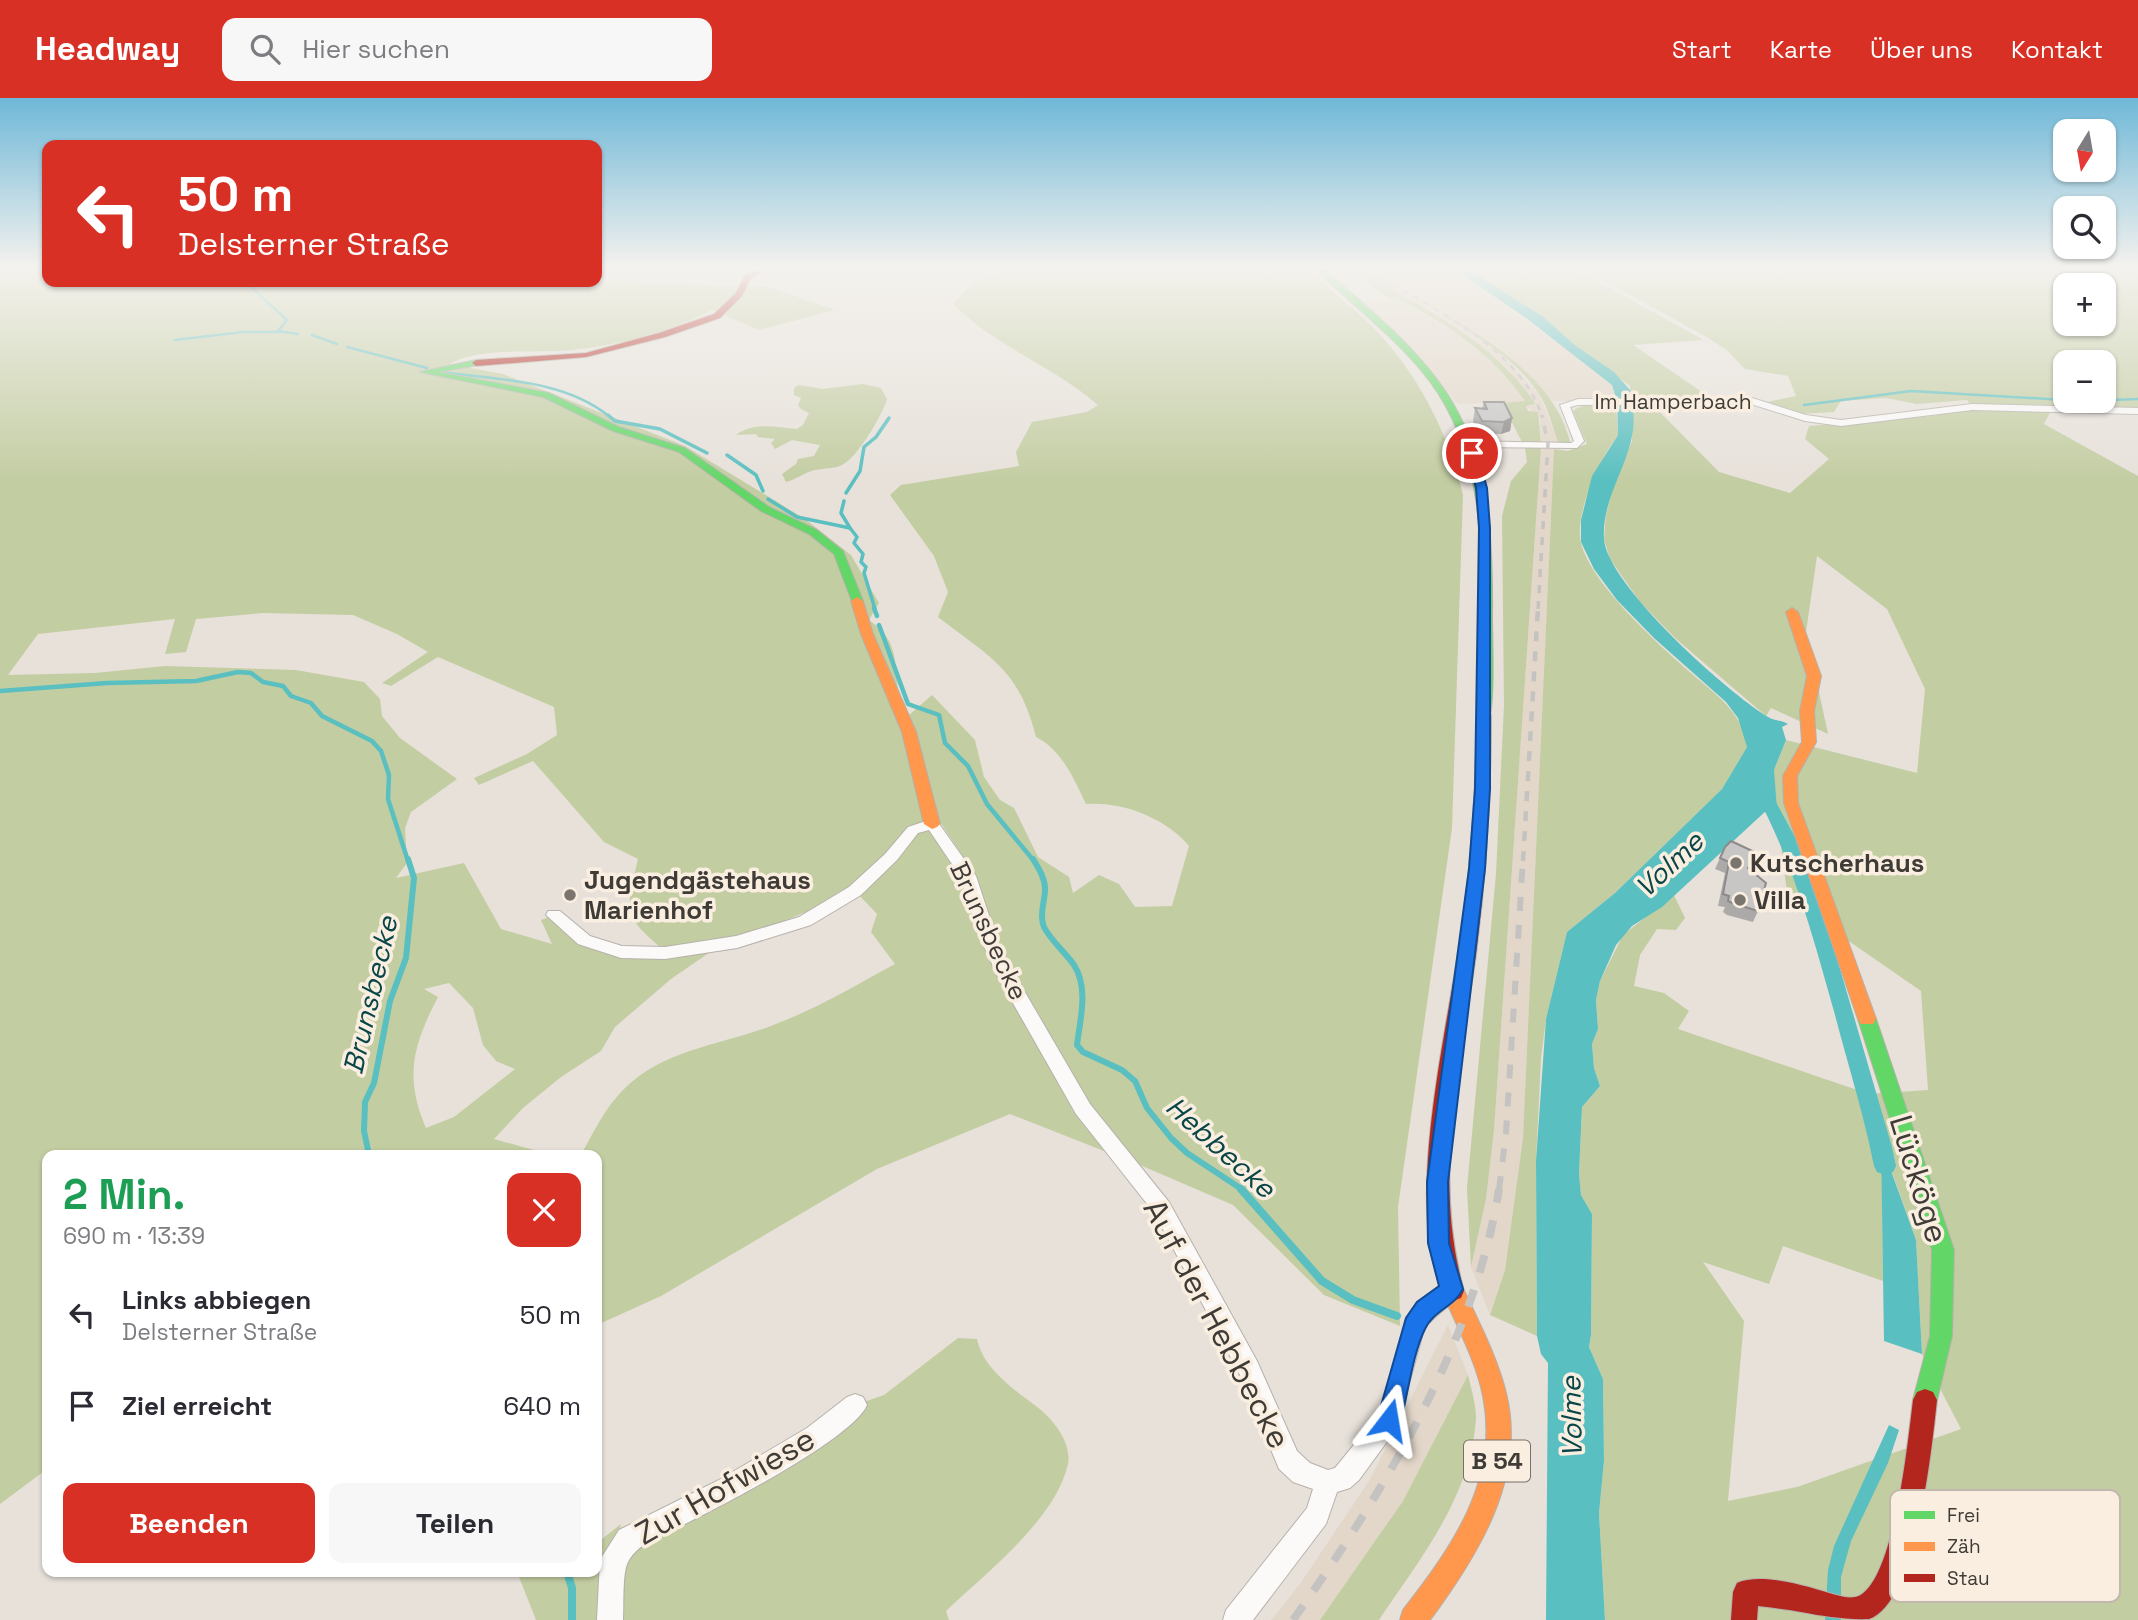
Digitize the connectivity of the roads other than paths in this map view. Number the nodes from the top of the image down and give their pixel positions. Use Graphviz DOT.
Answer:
graph roads {
  1 [pos="647,339"];
  2 [pos="1393,339"];
  3 [pos="2138,411"];
  4 [pos="1468,444"];
  5 [pos="1793,612"];
  6 [pos="932,824"];
  7 [pos="554,915"];
  8 [pos="1118,1152"];
  9 [pos="1452,1289"];
  10 [pos="855,1405"];
  11 [pos="1328,1482"];
  12 [pos="1913,1490"];
  13 [pos="1890,1575"];
  14 [pos="1425,1617"];
  15 [pos="610,1620"];
  16 [pos="1236,1620"];
  17 [pos="1744,1620"];
  1 -- 6 [label="street"];
  2 -- 4 [label="street, B 54"];
  3 -- 4 [label="street, Im Hamperbach"];
  4 -- 9 [label="street, B 54"];
  5 -- 12 [label="street, Lücköge"];
  6 -- 7 [label="street"];
  6 -- 8 [label="street, Brunsbecke"];
  8 -- 11 [label="street, Auf der Hebbecke"];
  9 -- 11 [label="street"];
  9 -- 14 [label="street, B 54"];
  10 -- 15 [label="street, Zur Hofwiese"];
  11 -- 16 [label="street"];
  13 -- 17 [label="street, Lücköge"];
}
